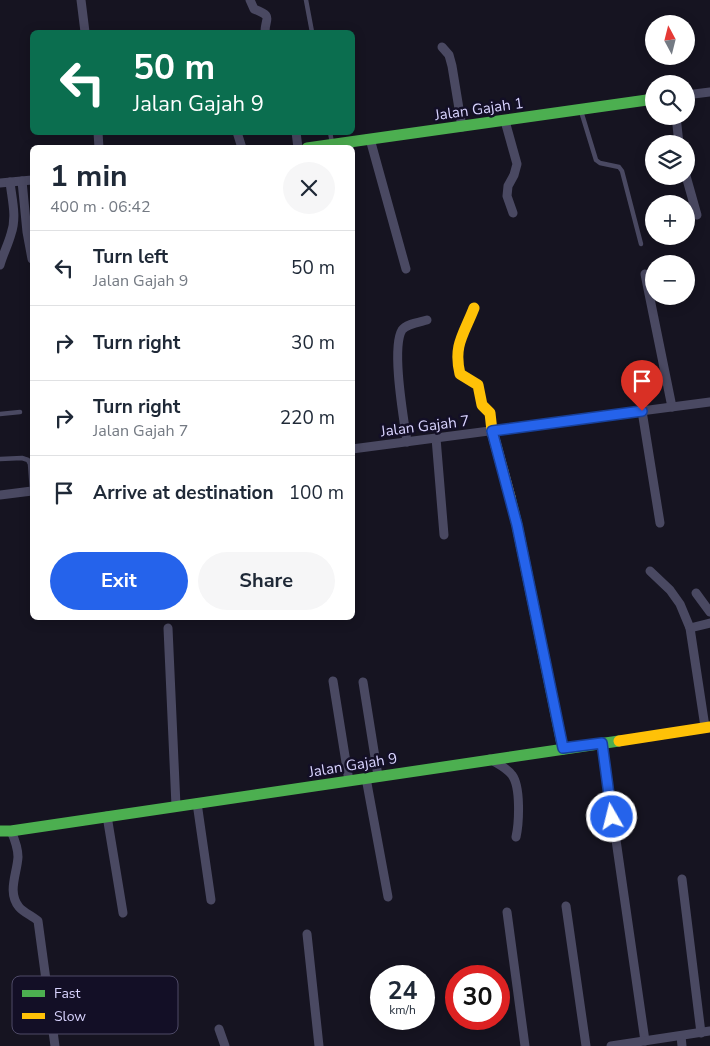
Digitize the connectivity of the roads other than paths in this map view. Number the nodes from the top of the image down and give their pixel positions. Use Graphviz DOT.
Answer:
graph roads {
  1 [pos="81,0"];
  2 [pos="250,0"];
  3 [pos="306,0"];
  4 [pos="85,30"];
  5 [pos="264,30"];
  6 [pos="312,30"];
  7 [pos="442,47"];
  8 [pos="710,92"];
  9 [pos="695,94"];
  10 [pos="645,100"];
  11 [pos="580,110"];
  12 [pos="506,121"];
  13 [pos="462,126"];
  14 [pos="331,135"];
  15 [pos="370,139"];
  16 [pos="333,144"];
  17 [pos="327,145"];
  18 [pos="30,180"];
  19 [pos="22,181"];
  20 [pos="5,183"];
  21 [pos="689,185"];
  22 [pos="513,213"];
  23 [pos="697,215"];
  24 [pos="641,244"];
  25 [pos="30,248"];
  26 [pos="0,265"];
  27 [pos="406,269"];
  28 [pos="651,305"];
  29 [pos="474,308"];
  30 [pos="427,320"];
  31 [pos="710,402"];
  32 [pos="672,408"];
  33 [pos="642,411"];
  34 [pos="20,412"];
  35 [pos="0,414"];
  36 [pos="492,431"];
  37 [pos="436,438"];
  38 [pos="407,442"];
  39 [pos="355,449"];
  40 [pos="0,459"];
  41 [pos="30,464"];
  42 [pos="30,491"];
  43 [pos="0,495"];
  44 [pos="660,523"];
  45 [pos="444,535"];
  46 [pos="650,571"];
  47 [pos="696,593"];
  48 [pos="710,612"];
  49 [pos="710,623"];
  50 [pos="168,628"];
  51 [pos="690,628"];
  52 [pos="333,681"];
  53 [pos="363,682"];
  54 [pos="708,727"];
  55 [pos="602,743"];
  56 [pos="563,748"];
  57 [pos="490,759"];
  58 [pos="372,777"];
  59 [pos="349,780"];
  60 [pos="197,803"];
  61 [pos="176,806"];
  62 [pos="107,816"];
  63 [pos="6,831"];
  64 [pos="516,837"];
  65 [pos="682,879"];
  66 [pos="388,897"];
  67 [pos="211,900"];
  68 [pos="566,906"];
  69 [pos="507,912"];
  70 [pos="123,913"];
  71 [pos="307,934"];
  72 [pos="45,976"];
  73 [pos="219,1029"];
  74 [pos="705,1032"];
  75 [pos="681,1036"];
  76 [pos="645,1041"];
  77 [pos="634,1044"];
  78 [pos="225,1046"];
  79 [pos="319,1046"];
  80 [pos="525,1046"];
  81 [pos="586,1046"];
  82 [pos="611,1046"];
  83 [pos="682,1046"];
  1 -- 4 [label="street"];
  2 -- 5 [label="street"];
  3 -- 6 [label="lane"];
  7 -- 13 [label="street"];
  8 -- 9 [label="street"];
  10 -- 11 [label="street, Jalan Gajah 1"];
  11 -- 12 [label="street, Jalan Gajah 1"];
  11 -- 24 [label="lane"];
  12 -- 13 [label="street, Jalan Gajah 1"];
  12 -- 22 [label="street"];
  13 -- 15 [label="street, Jalan Gajah 1"];
  14 -- 16 [label="lane"];
  15 -- 16 [label="street, Jalan Gajah 1"];
  15 -- 27 [label="street"];
  16 -- 17 [label="street, Jalan Gajah 1"];
  18 -- 19 [label="street"];
  19 -- 20 [label="street"];
  19 -- 25 [label="street"];
  20 -- 26 [label="street"];
  21 -- 23 [label="street"];
  28 -- 32 [label="street"];
  29 -- 36 [label="street"];
  30 -- 38 [label="street"];
  31 -- 32 [label="street, Jalan Gajah 7"];
  32 -- 33 [label="street, Jalan Gajah 7"];
  33 -- 36 [label="street, Jalan Gajah 7"];
  33 -- 44 [label="street"];
  34 -- 35 [label="lane"];
  36 -- 37 [label="street, Jalan Gajah 7"];
  36 -- 56 [label="street"];
  37 -- 38 [label="street, Jalan Gajah 7"];
  37 -- 45 [label="street"];
  38 -- 39 [label="street, Jalan Gajah 7"];
  40 -- 41 [label="lane"];
  42 -- 43 [label="street"];
  46 -- 51 [label="street"];
  47 -- 48 [label="street"];
  49 -- 51 [label="street"];
  50 -- 61 [label="street"];
  51 -- 54 [label="street"];
  52 -- 59 [label="street"];
  53 -- 58 [label="street"];
  54 -- 55 [label="street, Jalan Gajah 9"];
  55 -- 56 [label="street, Jalan Gajah 9"];
  55 -- 76 [label="street"];
  56 -- 57 [label="street, Jalan Gajah 9"];
  57 -- 58 [label="street, Jalan Gajah 9"];
  57 -- 64 [label="street"];
  58 -- 59 [label="street, Jalan Gajah 9"];
  58 -- 66 [label="street"];
  59 -- 60 [label="street, Jalan Gajah 9"];
  60 -- 61 [label="street, Jalan Gajah 9"];
  60 -- 67 [label="street"];
  61 -- 62 [label="street, Jalan Gajah 9"];
  62 -- 63 [label="street, Jalan Gajah 9"];
  62 -- 70 [label="street"];
  63 -- 72 [label="street"];
  65 -- 74 [label="street"];
  68 -- 81 [label="street"];
  69 -- 80 [label="street"];
  71 -- 79 [label="street"];
  73 -- 78 [label="street"];
  74 -- 75 [label="street"];
  75 -- 76 [label="street"];
  75 -- 83 [label="street"];
  76 -- 77 [label="street"];
  77 -- 82 [label="street"];
}
